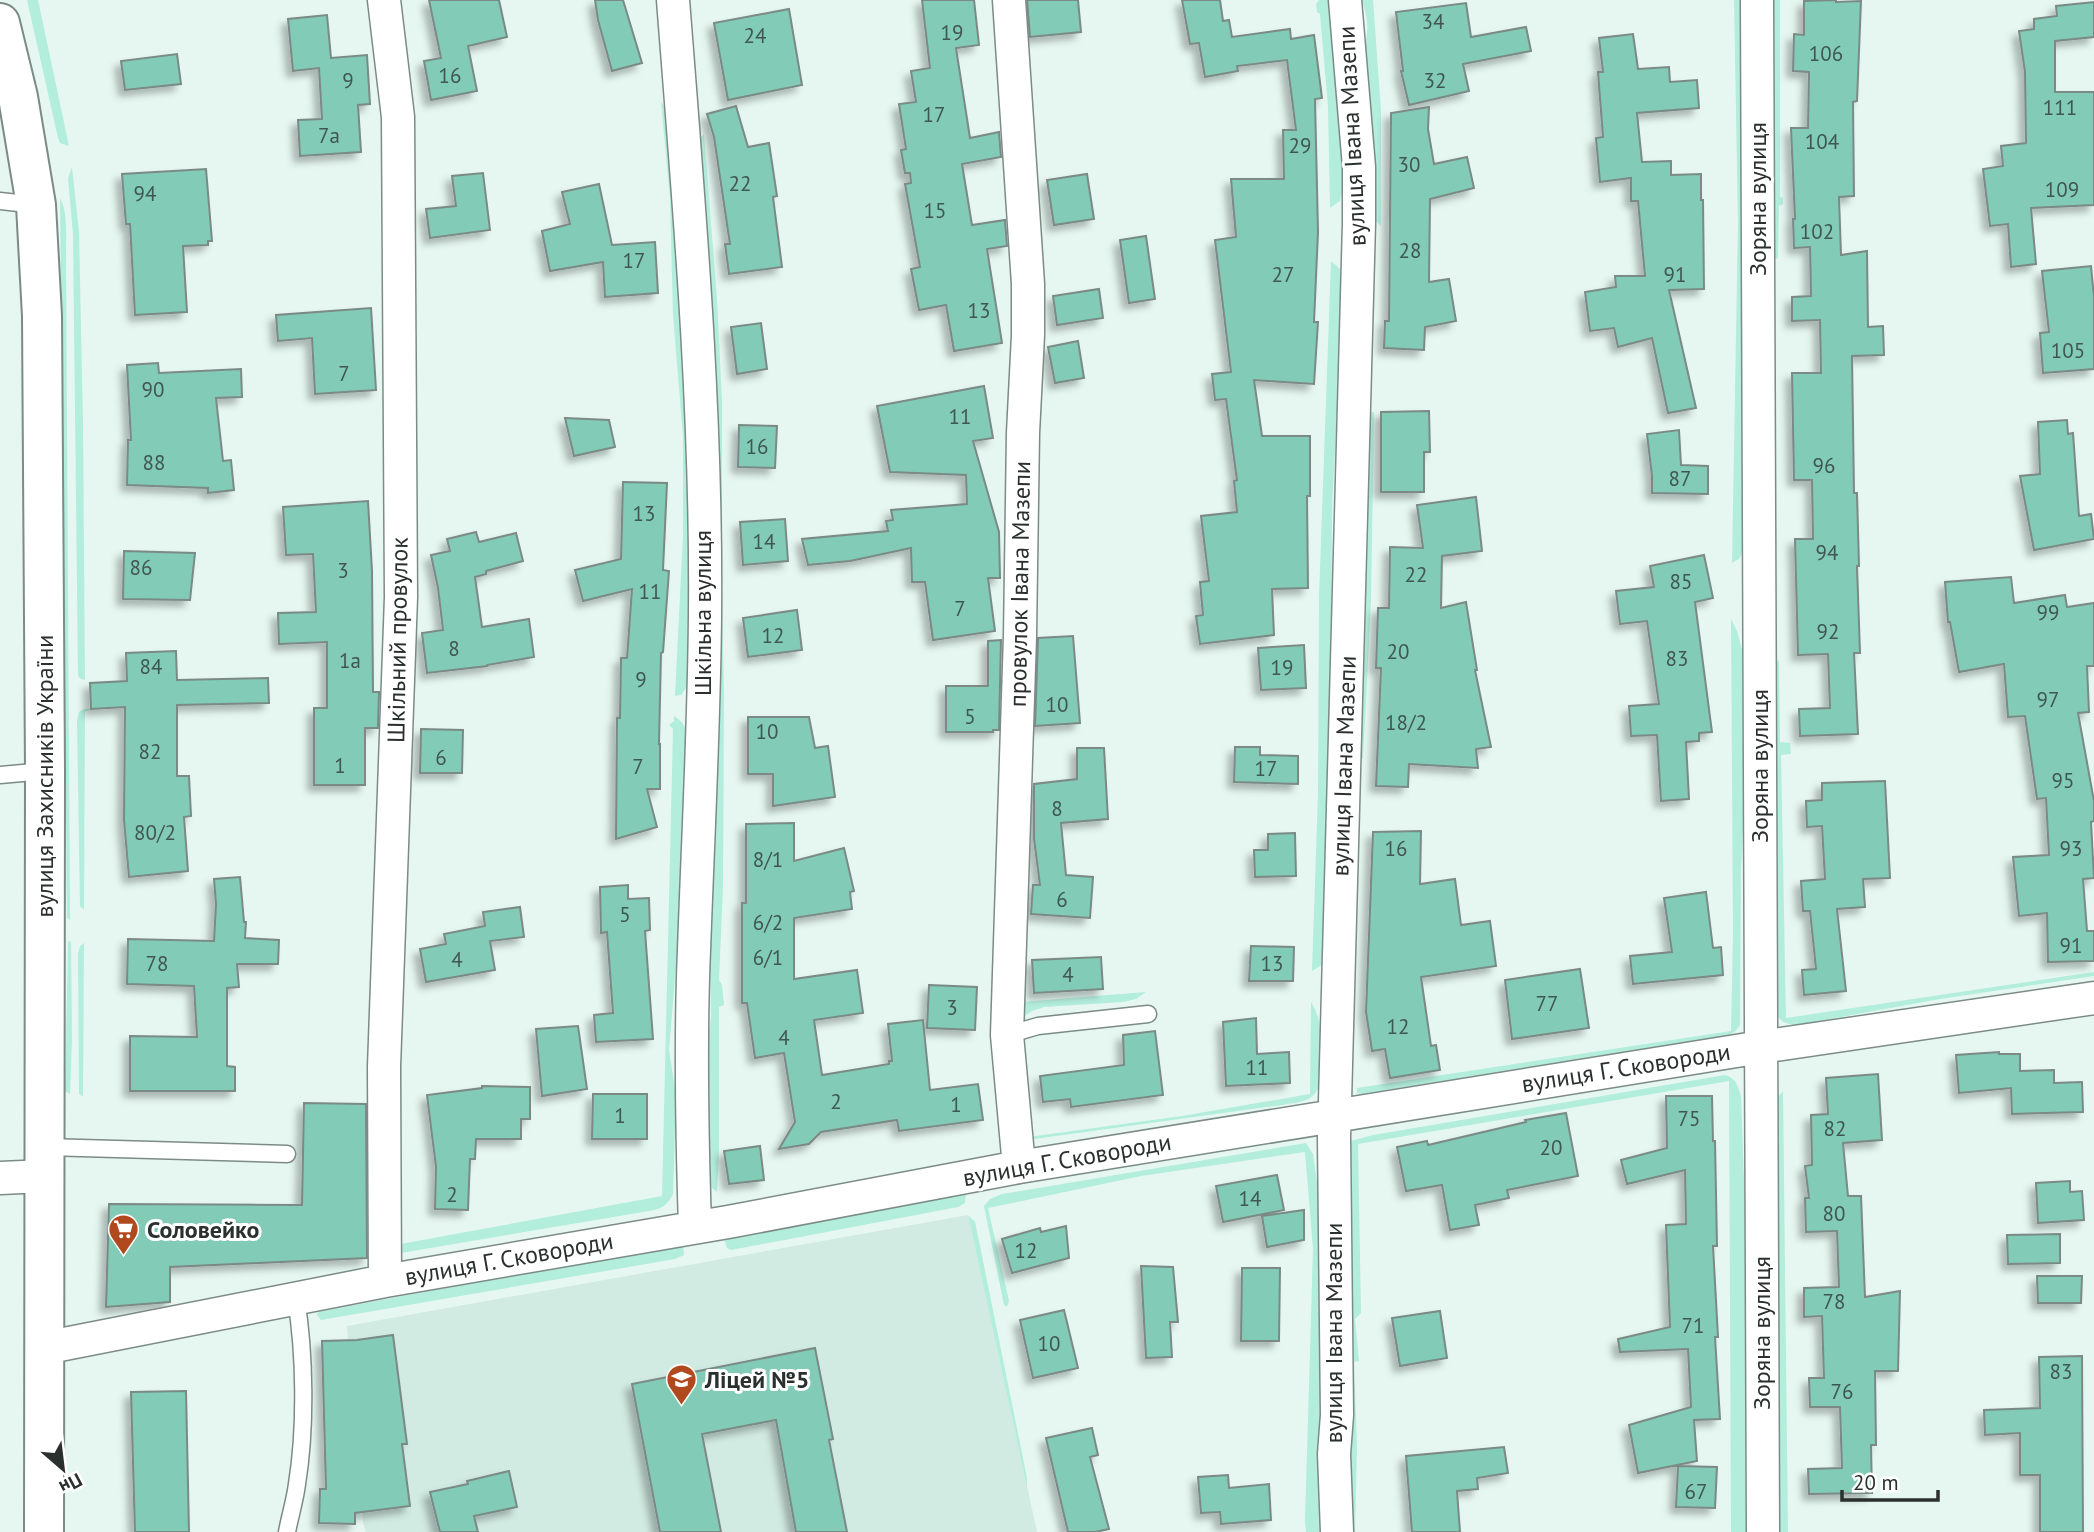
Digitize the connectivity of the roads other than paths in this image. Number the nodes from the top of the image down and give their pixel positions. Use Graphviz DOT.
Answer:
graph roads {
  1 [pos="384,0"];
  2 [pos="673,0"];
  3 [pos="1009,0"];
  4 [pos="1345,0"];
  5 [pos="1757,0"];
  6 [pos="0,23"];
  7 [pos="18,203"];
  8 [pos="46,771"];
  9 [pos="0,775"];
  10 [pos="2094,998"];
  11 [pos="1148,1014"];
  12 [pos="1007,1035"];
  13 [pos="1761,1046"];
  14 [pos="1334,1116"];
  15 [pos="287,1154"];
  16 [pos="45,1161"];
  17 [pos="1019,1167"];
  18 [pos="0,1178"];
  19 [pos="695,1227"];
  20 [pos="385,1280"];
  21 [pos="296,1298"];
  22 [pos="44,1348"];
  23 [pos="44,1532"];
  24 [pos="286,1532"];
  25 [pos="1337,1532"];
  26 [pos="1763,1532"];
  1 -- 20 [label="street, Шкільний провулок"];
  2 -- 19 [label="street, Шкільна вулиця"];
  3 -- 12 [label="street, провулок Івана Мазепи"];
  4 -- 14 [label="street, вулиця Івана Мазепи"];
  5 -- 13 [label="street, Зоряна вулиця"];
  6 -- 7 [label="street, вулиця Захисників України"];
  7 -- 8 [label="street, вулиця Захисників України"];
  8 -- 9 [label="lane"];
  8 -- 16 [label="street, вулиця Захисників України"];
  10 -- 13 [label="street, вулиця Г. Сковороди"];
  11 -- 12 [label="lane"];
  12 -- 17 [label="street, провулок Івана Мазепи"];
  13 -- 14 [label="street, вулиця Г. Сковороди"];
  13 -- 26 [label="street, Зоряна вулиця"];
  14 -- 17 [label="street, вулиця Г. Сковороди"];
  14 -- 25 [label="street, вулиця Івана Мазепи"];
  15 -- 16 [label="lane"];
  16 -- 18 [label="street"];
  16 -- 22 [label="street, вулиця Захисників України"];
  17 -- 19 [label="street, вулиця Г. Сковороди"];
  19 -- 20 [label="street, вулиця Г. Сковороди"];
  20 -- 21 [label="street, вулиця Г. Сковороди"];
  21 -- 22 [label="street, вулиця Г. Сковороди"];
  21 -- 24 [label="lane"];
  22 -- 23 [label="street, вулиця Захисників України"];
}
